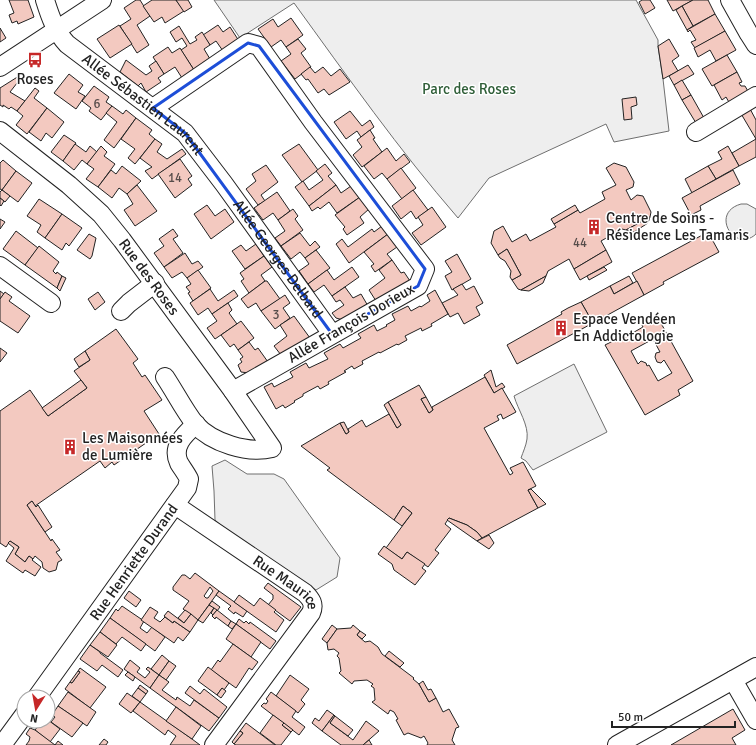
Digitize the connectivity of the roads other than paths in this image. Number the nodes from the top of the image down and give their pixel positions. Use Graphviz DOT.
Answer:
graph roads {
  1 [pos="45,0"];
  2 [pos="102,0"];
  3 [pos="730,0"];
  4 [pos="56,30"];
  5 [pos="756,45"];
  6 [pos="0,67"];
  7 [pos="756,96"];
  8 [pos="153,108"];
  9 [pos="0,131"];
  10 [pos="696,132"];
  11 [pos="224,184"];
  12 [pos="0,266"];
  13 [pos="155,284"];
  14 [pos="50,303"];
  15 [pos="121,311"];
  16 [pos="332,334"];
  17 [pos="164,377"];
  18 [pos="233,391"];
  19 [pos="196,424"];
  20 [pos="175,505"];
  21 [pos="756,667"];
  22 [pos="733,680"];
  23 [pos="43,689"];
  24 [pos="756,720"];
  25 [pos="16,726"];
  26 [pos="2,745"];
  27 [pos="214,745"];
  28 [pos="617,745"];
  1 -- 4 [label="street, Allée Sébastien Laurent"];
  2 -- 4 [label="street"];
  3 -- 5 [label="street"];
  4 -- 6 [label="street"];
  4 -- 8 [label="street, Allée Sébastien Laurent"];
  7 -- 10 [label="street"];
  8 -- 11 [label="street, Allée Sébastien Laurent"];
  8 -- 16 [label="street, Allée François Dorieux"];
  9 -- 13 [label="street, Rue des Roses"];
  11 -- 16 [label="street, Allée Georges Delbard"];
  12 -- 14 [label="street"];
  13 -- 15 [label="street"];
  13 -- 18 [label="street, Rue des Roses"];
  16 -- 18 [label="street, Allée François Dorieux"];
  17 -- 19 [label="street"];
  18 -- 19 [label="street, Rue des Roses"];
  19 -- 20 [label="street, Rue Henriette Durand"];
  20 -- 23 [label="street, Rue Henriette Durand"];
  20 -- 27 [label="street, Rue Maurice"];
  21 -- 22 [label="street"];
  22 -- 24 [label="street"];
  22 -- 28 [label="street"];
  25 -- 26 [label="street"];
}
